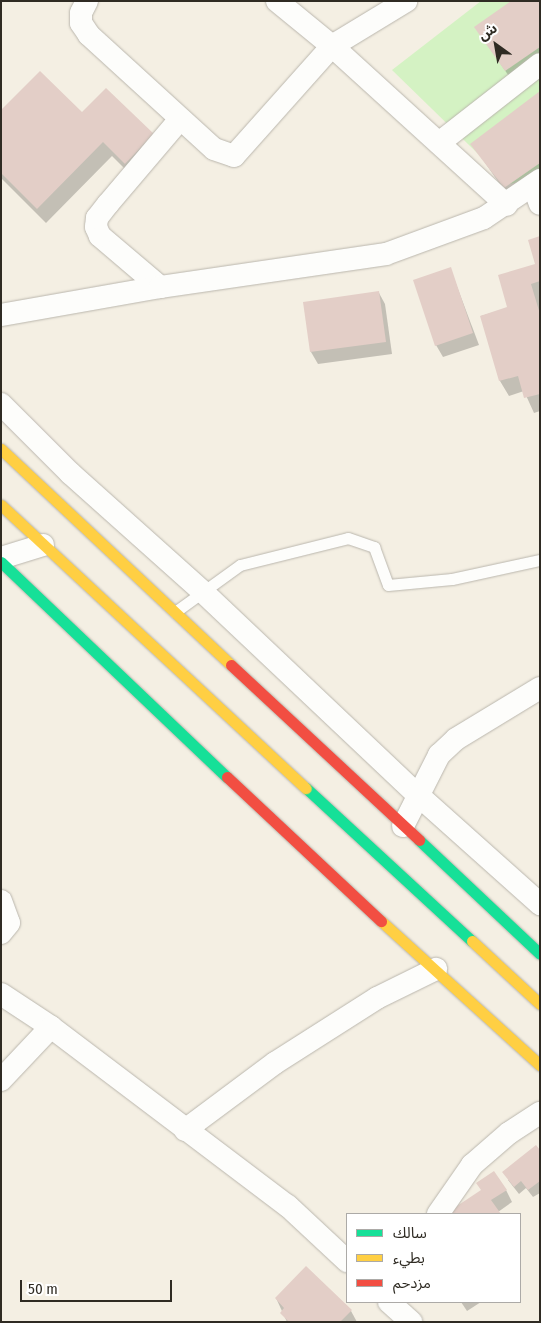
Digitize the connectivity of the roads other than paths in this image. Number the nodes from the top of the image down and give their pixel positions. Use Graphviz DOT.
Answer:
graph roads {
  1 [pos="87,1"];
  2 [pos="277,1"];
  3 [pos="406,1"];
  4 [pos="332,46"];
  5 [pos="540,64"];
  6 [pos="180,119"];
  7 [pos="438,143"];
  8 [pos="538,190"];
  9 [pos="506,204"];
  10 [pos="160,287"];
  11 [pos="1,315"];
  12 [pos="1,404"];
  13 [pos="1,449"];
  14 [pos="1,504"];
  15 [pos="43,545"];
  16 [pos="1,560"];
  17 [pos="540,560"];
  18 [pos="203,592"];
  19 [pos="175,612"];
  20 [pos="540,688"];
  21 [pos="418,795"];
  22 [pos="403,826"];
  23 [pos="1,901"];
  24 [pos="540,904"];
  25 [pos="1,932"];
  26 [pos="540,954"];
  27 [pos="436,969"];
  28 [pos="1,994"];
  29 [pos="540,1004"];
  30 [pos="51,1027"];
  31 [pos="540,1065"];
  32 [pos="1,1080"];
  33 [pos="540,1113"];
  34 [pos="185,1130"];
  35 [pos="439,1213"];
  36 [pos="346,1260"];
  37 [pos="391,1303"];
  38 [pos="411,1322"];
  1 -- 6 [label="street"];
  2 -- 4 [label="street"];
  3 -- 4 [label="street"];
  4 -- 6 [label="street"];
  4 -- 7 [label="street"];
  5 -- 7 [label="street"];
  6 -- 10 [label="street"];
  7 -- 9 [label="street"];
  8 -- 9 [label="street"];
  9 -- 10 [label="street"];
  10 -- 11 [label="street"];
  12 -- 18 [label="street"];
  13 -- 19 [label="main road"];
  14 -- 15 [label="main road"];
  15 -- 16 [label="street"];
  15 -- 29 [label="main road"];
  16 -- 27 [label="main road"];
  17 -- 18 [label="lane"];
  18 -- 19 [label="lane"];
  18 -- 21 [label="street"];
  19 -- 22 [label="main road"];
  20 -- 21 [label="street"];
  21 -- 22 [label="street"];
  21 -- 24 [label="street"];
  22 -- 26 [label="main road"];
  23 -- 25 [label="street"];
  27 -- 31 [label="main road"];
  27 -- 34 [label="street"];
  28 -- 30 [label="street"];
  30 -- 32 [label="street"];
  30 -- 34 [label="street"];
  33 -- 35 [label="street"];
  34 -- 36 [label="street"];
  37 -- 38 [label="street"];
}
